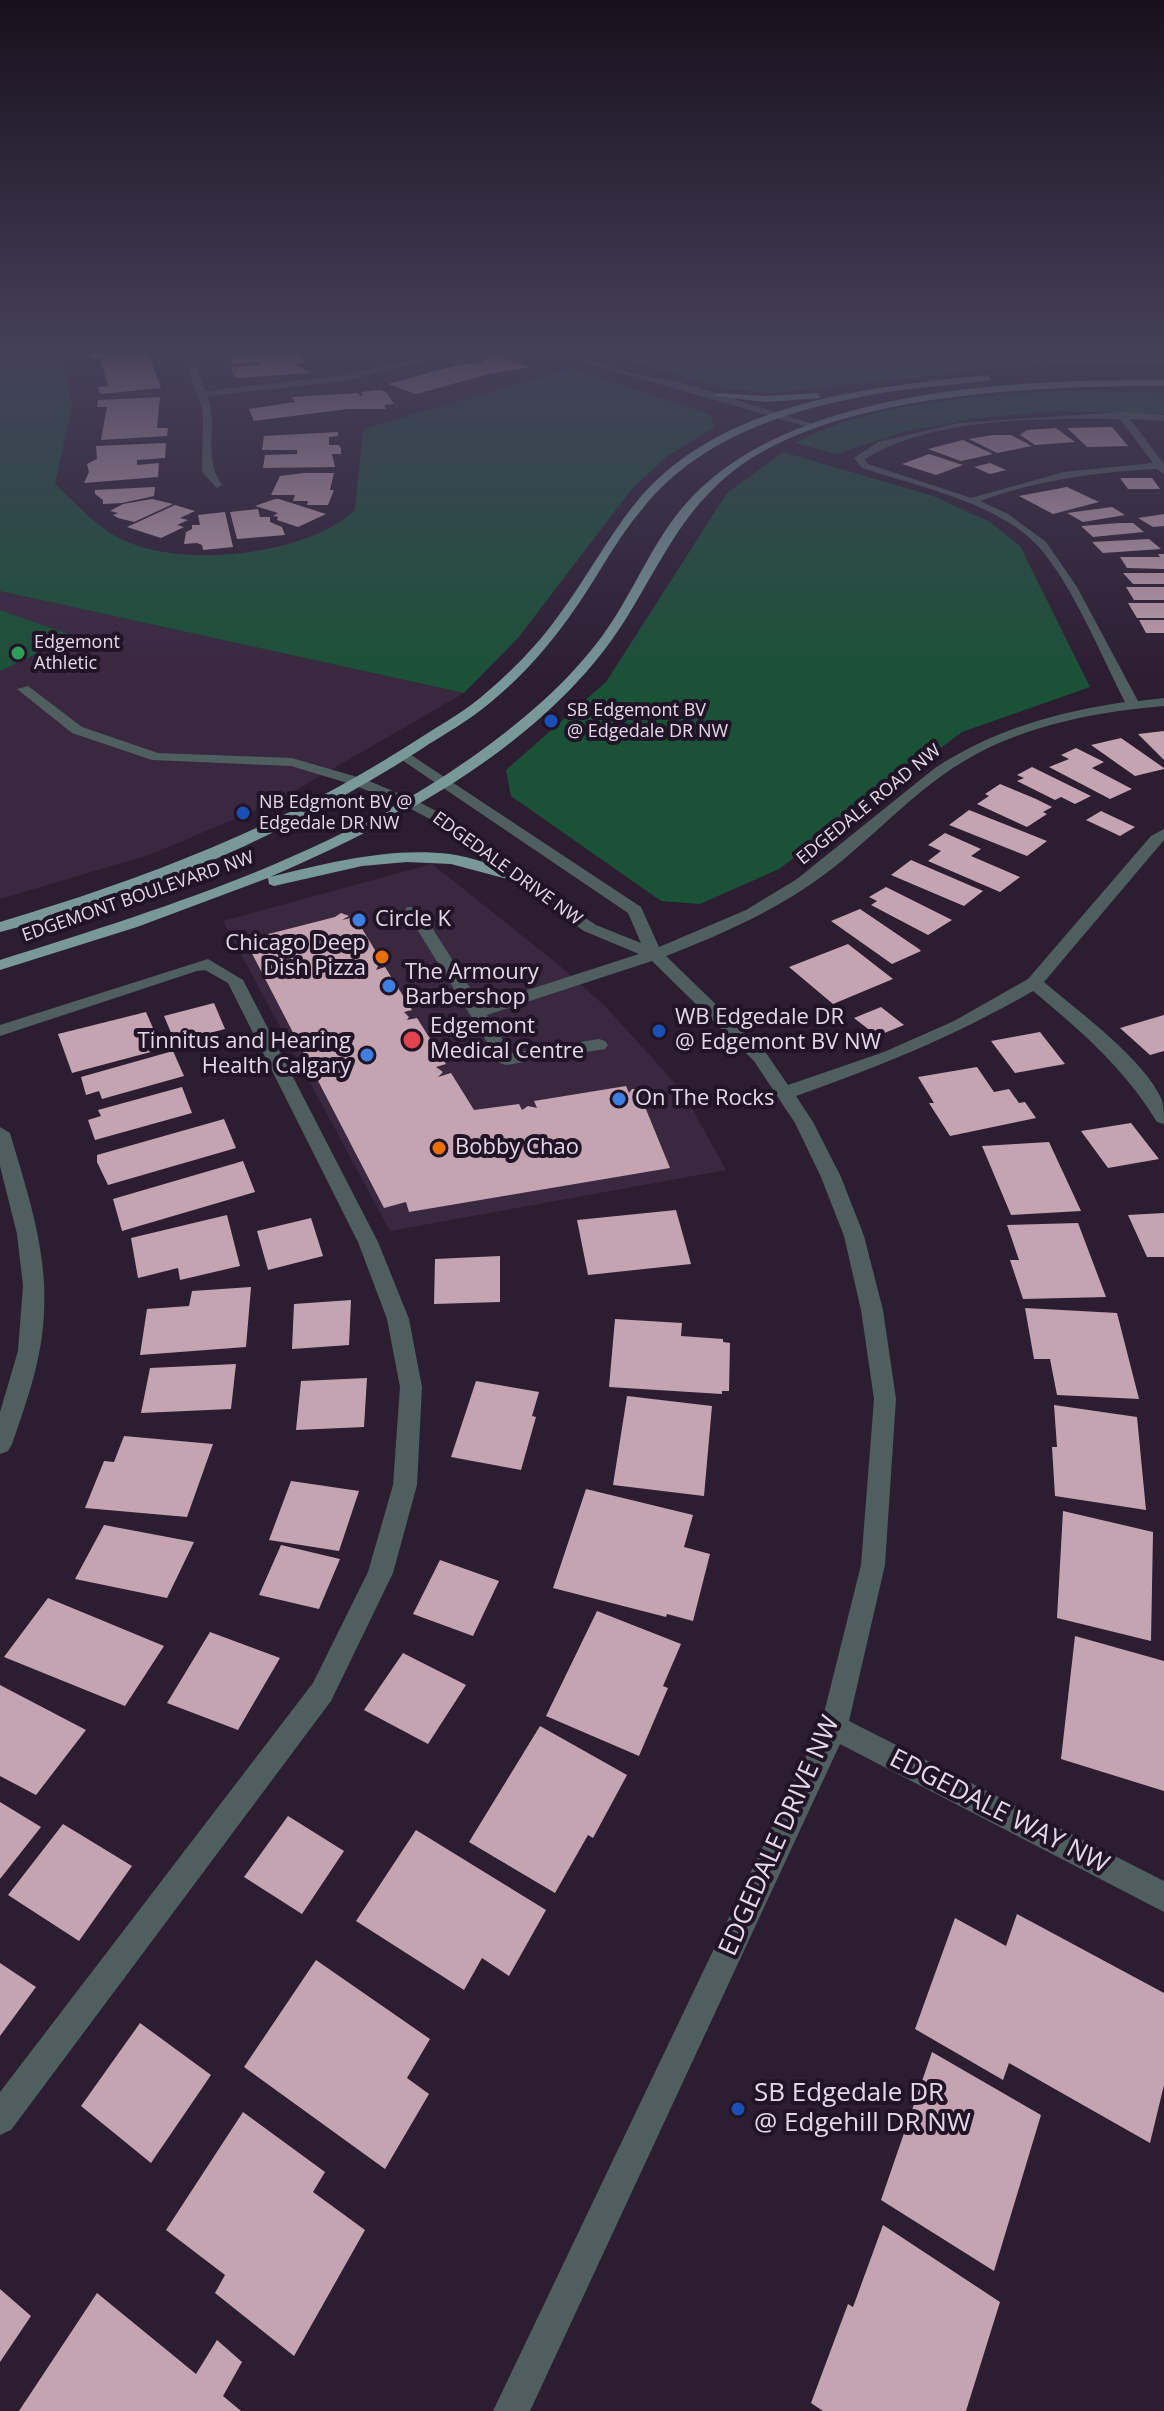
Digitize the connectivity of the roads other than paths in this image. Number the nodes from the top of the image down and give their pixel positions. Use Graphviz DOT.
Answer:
graph roads {
  1 [pos="207,463"];
  2 [pos="684,463"];
  3 [pos="736,463"];
  4 [pos="862,463"];
  5 [pos="1162,468"];
  6 [pos="217,485"];
  7 [pos="971,501"];
  8 [pos="23,689"];
  9 [pos="1164,702"];
  10 [pos="1133,704"];
  11 [pos="403,756"];
  12 [pos="359,782"];
  13 [pos="446,783"];
  14 [pos="412,804"];
  15 [pos="1164,833"];
  16 [pos="511,875"];
  17 [pos="208,897"];
  18 [pos="413,910"];
  19 [pos="0,927"];
  20 [pos="654,954"];
  21 [pos="0,965"];
  22 [pos="1034,983"];
  23 [pos="478,1012"];
  24 [pos="0,1031"];
  25 [pos="599,1045"];
  26 [pos="785,1093"];
  27 [pos="1159,1099"];
  28 [pos="1164,1118"];
  29 [pos="0,1133"];
  30 [pos="0,1444"];
  31 [pos="834,1727"];
  32 [pos="1164,1897"];
  33 [pos="0,2119"];
  34 [pos="511,2411"];
  1 -- 6 [label="street"];
  2 -- 11 [label="main road, EDGEMONT BOULEVARD NW"];
  3 -- 13 [label="main road, EDGEMONT BOULEVARD NW"];
  4 -- 7 [label="street"];
  5 -- 7 [label="street"];
  7 -- 10 [label="street"];
  8 -- 12 [label="street, EDGEDALE DRIVE NW"];
  9 -- 10 [label="street, EDGEDALE ROAD NW"];
  10 -- 20 [label="street, EDGEDALE ROAD NW"];
  11 -- 12 [label="main road, EDGEMONT BOULEVARD NW"];
  11 -- 13 [label="street, EDGEDALE DRIVE NW"];
  12 -- 14 [label="street, EDGEDALE DRIVE NW"];
  12 -- 19 [label="main road, EDGEMONT BOULEVARD NW"];
  13 -- 14 [label="main road, EDGEMONT BOULEVARD NW"];
  13 -- 20 [label="street, EDGEDALE DRIVE NW"];
  14 -- 16 [label="street, EDGEDALE DRIVE NW"];
  14 -- 17 [label="main road, EDGEMONT BOULEVARD NW"];
  15 -- 22 [label="street"];
  16 -- 17 [label="main road"];
  16 -- 20 [label="street, EDGEDALE DRIVE NW"];
  17 -- 21 [label="main road, EDGEMONT BOULEVARD NW"];
  18 -- 23 [label="street"];
  20 -- 23 [label="street, EDGEDALE ROAD NW"];
  20 -- 26 [label="street, EDGEDALE DRIVE NW"];
  22 -- 26 [label="street"];
  22 -- 27 [label="street"];
  23 -- 25 [label="street"];
  24 -- 33 [label="street"];
  26 -- 31 [label="street, EDGEDALE DRIVE NW"];
  27 -- 28 [label="street"];
  29 -- 30 [label="street"];
  31 -- 32 [label="street, EDGEDALE WAY NW"];
  31 -- 34 [label="street, EDGEDALE DRIVE NW"];
}
